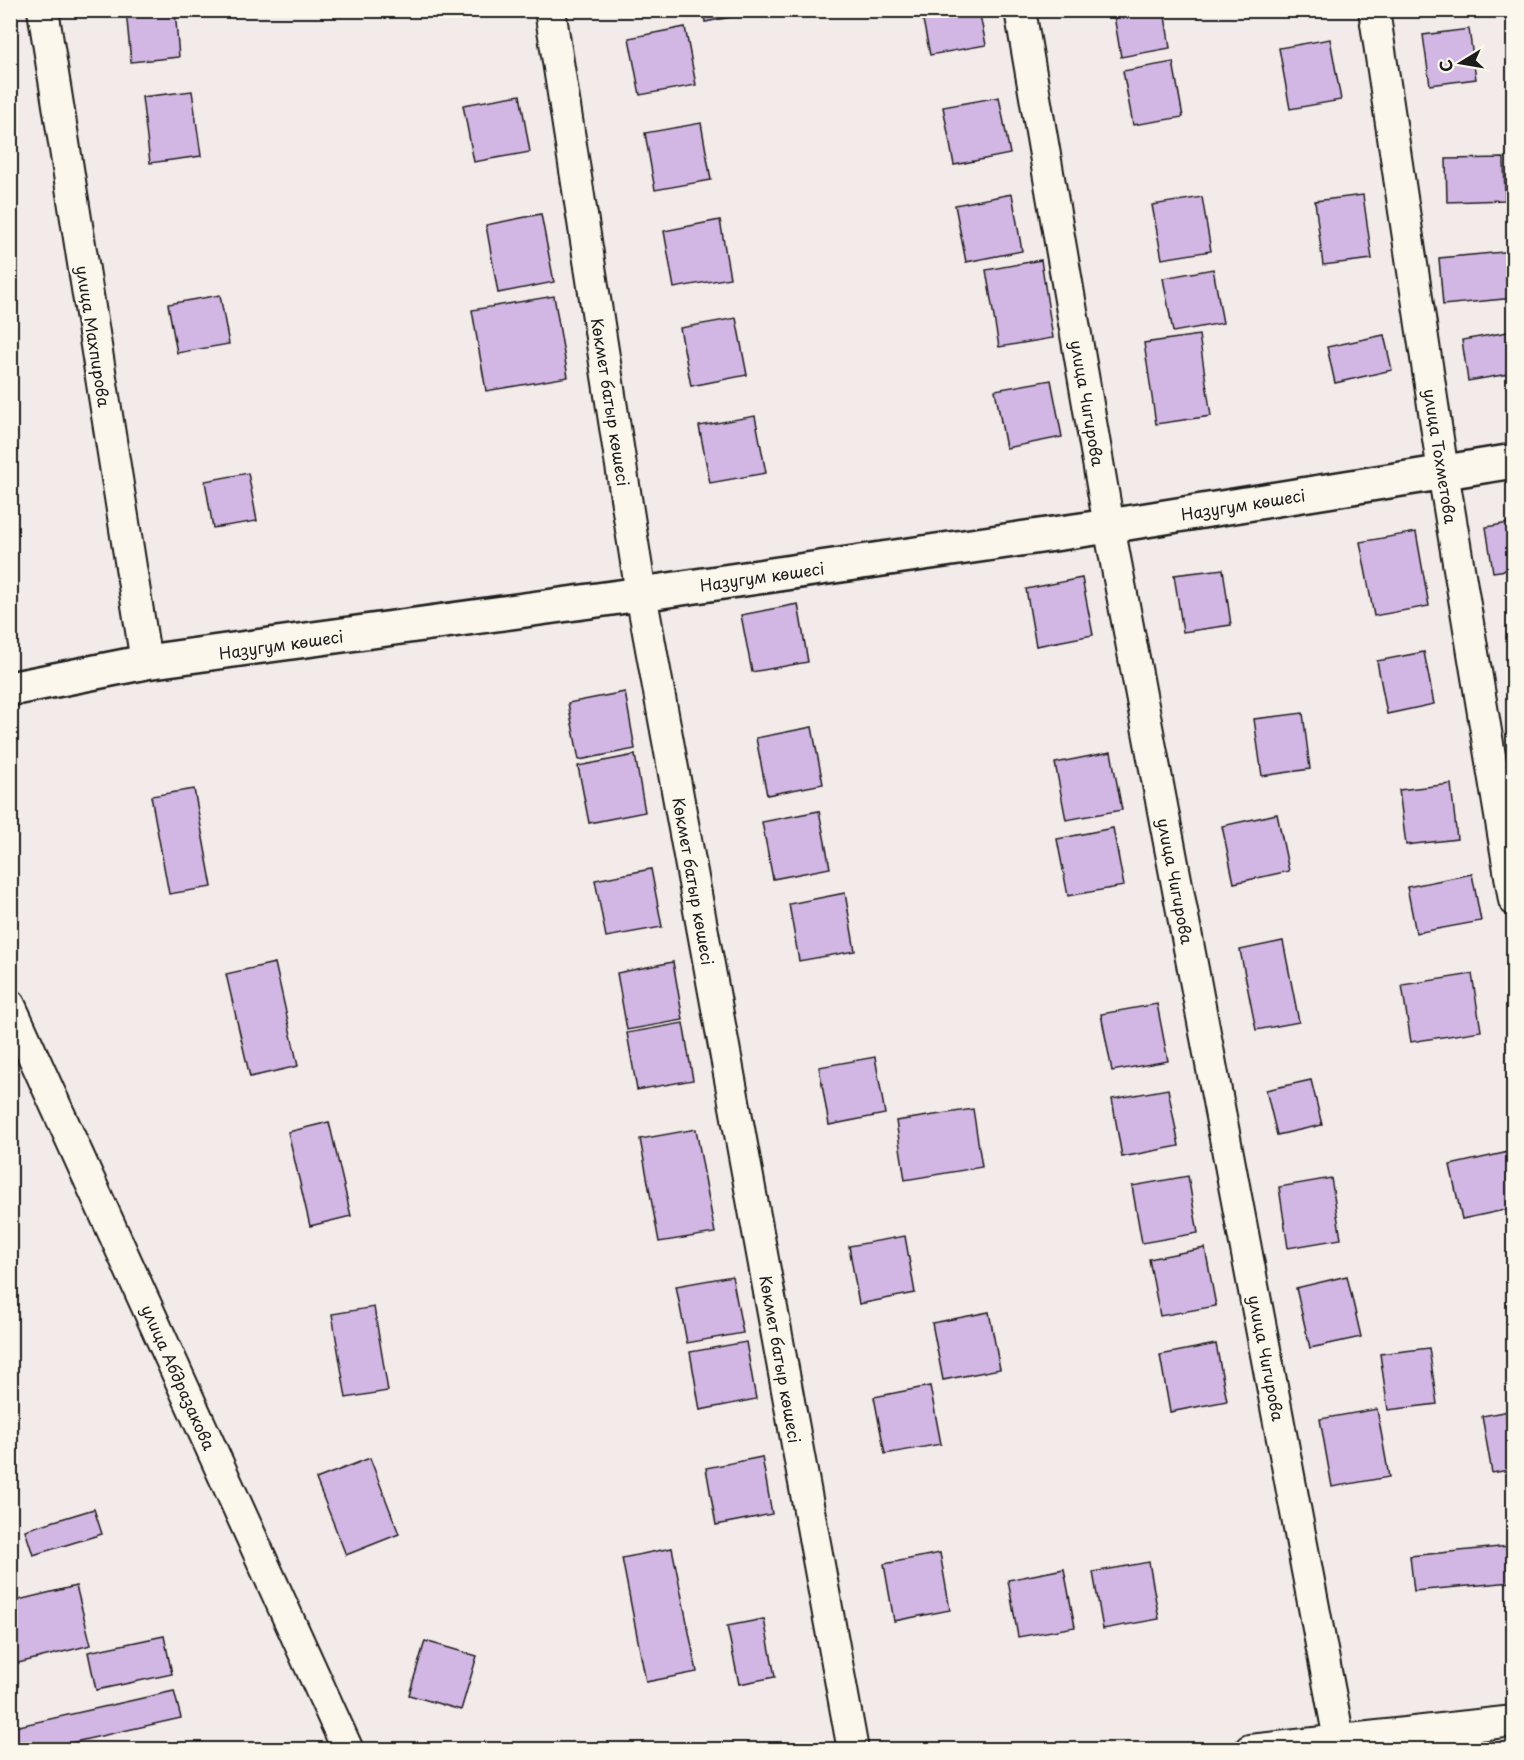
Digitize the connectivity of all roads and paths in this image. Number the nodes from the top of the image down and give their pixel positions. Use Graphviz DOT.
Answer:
graph roads {
  1 [pos="43,10"];
  2 [pos="550,10"];
  3 [pos="1020,10"];
  4 [pos="1374,10"];
  5 [pos="1514,461"];
  6 [pos="1443,472"];
  7 [pos="1109,526"];
  8 [pos="641,594"];
  9 [pos="146,662"];
  10 [pos="10,688"];
  11 [pos="1514,900"];
  12 [pos="10,1005"];
  13 [pos="1514,1721"];
  14 [pos="1340,1744"];
  15 [pos="348,1749"];
  16 [pos="853,1749"];
  17 [pos="1250,1749"];
  1 -- 9 [label="street, улица Махпирова"];
  2 -- 8 [label="street, Көкмет батыр көшесі"];
  3 -- 7 [label="street, улица Чигирова"];
  4 -- 6 [label="street, улица Тохметова"];
  5 -- 6 [label="street, Назугум көшесі"];
  6 -- 7 [label="street, Назугум көшесі"];
  6 -- 11 [label="street, улица Тохметова"];
  7 -- 8 [label="street, Назугум көшесі"];
  7 -- 14 [label="street, улица Чигирова"];
  8 -- 9 [label="street, Назугум көшесі"];
  8 -- 16 [label="street, Көкмет батыр көшесі"];
  9 -- 10 [label="street, Назугум көшесі"];
  12 -- 15 [label="street, улица Абдразакова"];
  13 -- 14 [label="street"];
  14 -- 17 [label="street"];
}
